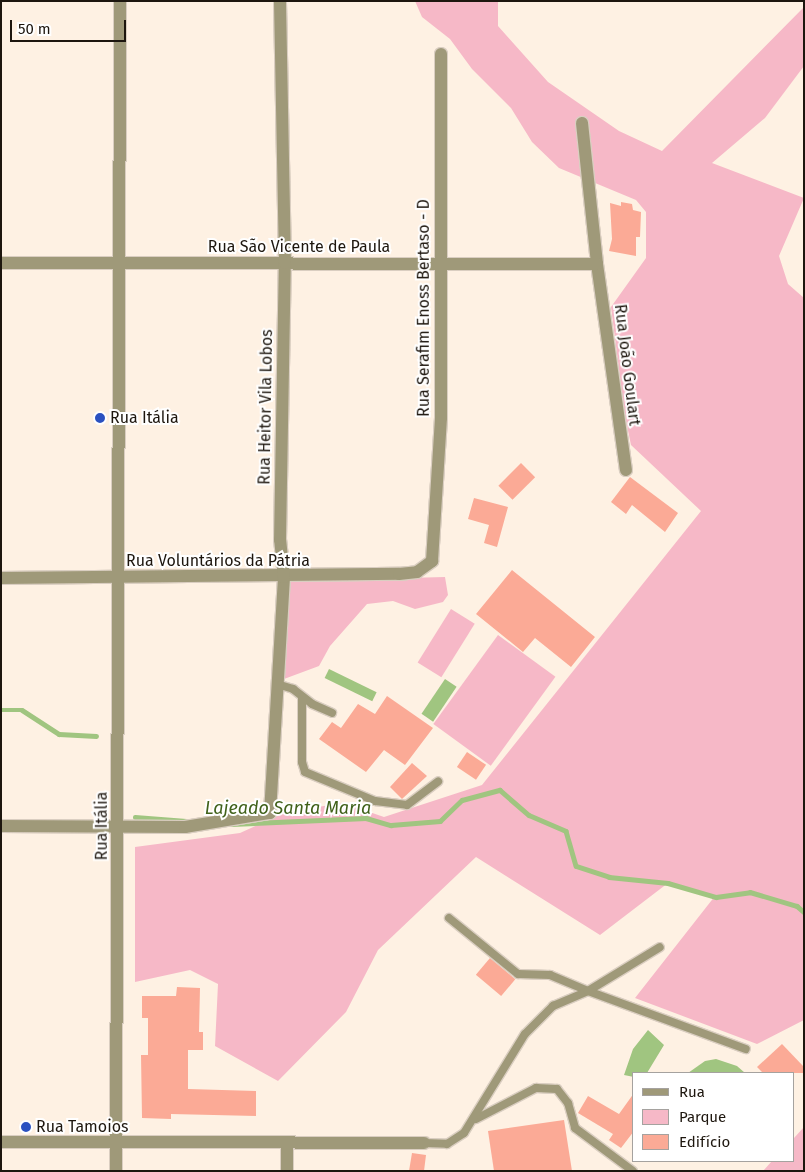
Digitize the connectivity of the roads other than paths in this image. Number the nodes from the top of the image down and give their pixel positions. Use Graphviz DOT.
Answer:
graph roads {
  1 [pos="120,1"];
  2 [pos="280,1"];
  3 [pos="441,54"];
  4 [pos="582,123"];
  5 [pos="1,263"];
  6 [pos="120,263"];
  7 [pos="285,263"];
  8 [pos="439,263"];
  9 [pos="597,264"];
  10 [pos="626,470"];
  11 [pos="432,561"];
  12 [pos="1,578"];
  13 [pos="119,578"];
  14 [pos="284,578"];
  15 [pos="277,684"];
  16 [pos="302,697"];
  17 [pos="332,713"];
  18 [pos="438,782"];
  19 [pos="1,826"];
  20 [pos="118,826"];
  21 [pos="449,918"];
  22 [pos="660,948"];
  23 [pos="588,991"];
  24 [pos="746,1049"];
  25 [pos="474,1120"];
  26 [pos="1,1142"];
  27 [pos="116,1142"];
  28 [pos="287,1143"];
  29 [pos="424,1143"];
  30 [pos="116,1171"];
  31 [pos="287,1171"];
  32 [pos="633,1171"];
  1 -- 6 [label="street, Rua Itália"];
  2 -- 7 [label="street, Rua Heitor Vila Lobos"];
  3 -- 8 [label="street, Rua Serafim Enoss Bertaso - D"];
  4 -- 9 [label="street, Rua João Goulart"];
  5 -- 6 [label="street, Rua São Vicente de Paula"];
  6 -- 7 [label="street, Rua São Vicente de Paula"];
  6 -- 13 [label="street, Rua Itália"];
  7 -- 8 [label="street, Rua São Vicente de Paula"];
  7 -- 14 [label="street, Rua Heitor Vila Lobos"];
  8 -- 9 [label="street, Rua São Vicente de Paula"];
  8 -- 11 [label="street, Rua Serafim Enoss Bertaso - D"];
  9 -- 10 [label="street, Rua João Goulart"];
  11 -- 14 [label="street, Rua Voluntários da Pátria"];
  12 -- 13 [label="street, Rua Voluntários da Pátria"];
  13 -- 14 [label="street, Rua Voluntários da Pátria"];
  13 -- 20 [label="street, Rua Itália"];
  14 -- 15 [label="street, Rua Heitor Vila Lobos"];
  15 -- 16 [label="lane"];
  15 -- 20 [label="street, Rua Heitor Vila Lobos"];
  16 -- 17 [label="lane"];
  16 -- 18 [label="lane"];
  19 -- 20 [label="street"];
  20 -- 27 [label="street, Rua Itália"];
  21 -- 23 [label="lane"];
  22 -- 23 [label="lane"];
  23 -- 24 [label="lane"];
  23 -- 25 [label="lane"];
  25 -- 29 [label="lane"];
  25 -- 32 [label="lane"];
  26 -- 27 [label="street"];
  27 -- 28 [label="street"];
  27 -- 30 [label="street, Rua Itália"];
  28 -- 29 [label="street"];
  28 -- 31 [label="street"];
}
